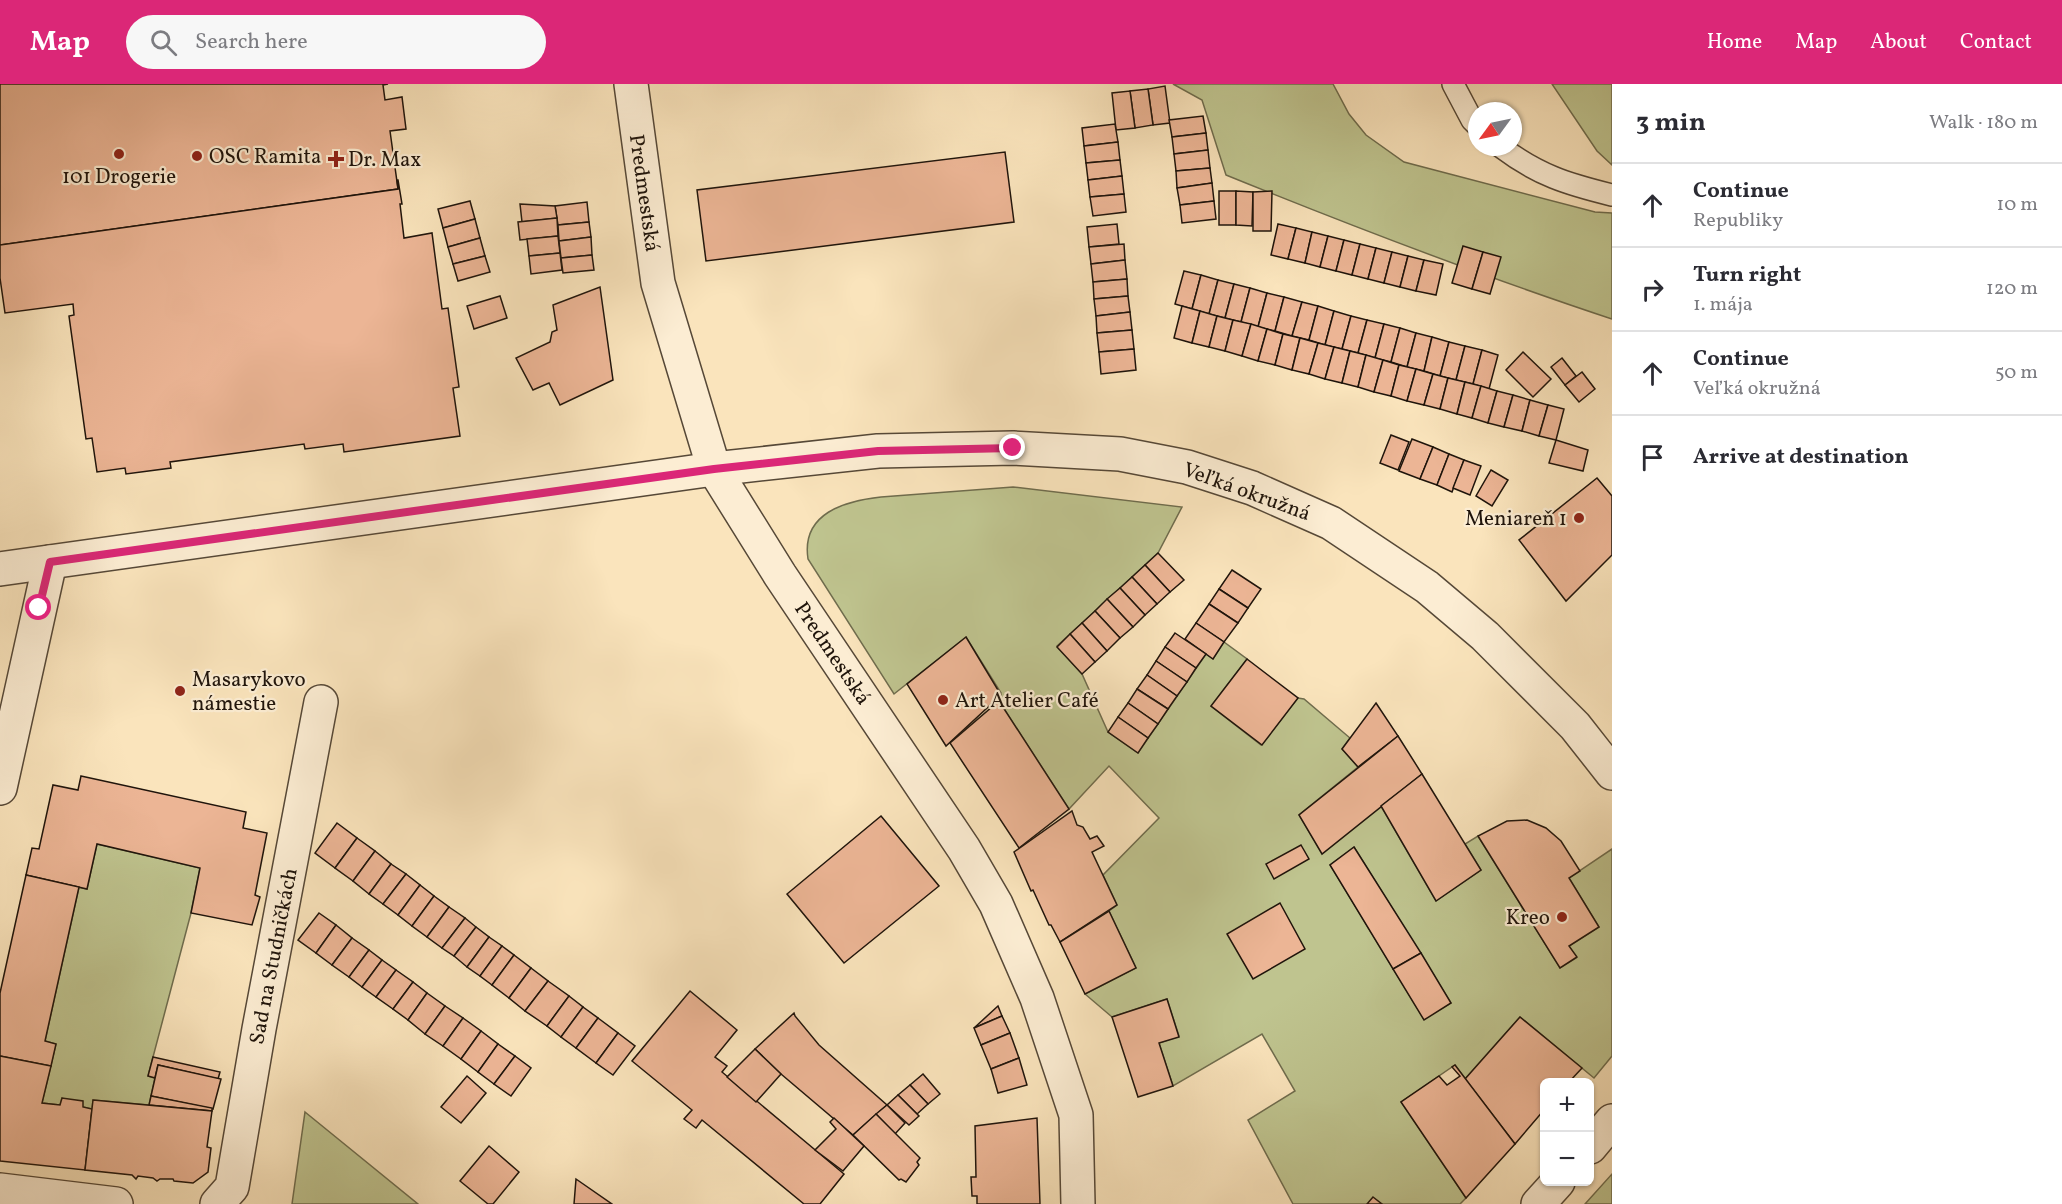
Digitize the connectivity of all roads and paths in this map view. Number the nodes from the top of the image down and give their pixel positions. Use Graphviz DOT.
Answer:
graph roads {
  1 [pos="631,84"];
  2 [pos="1453,84"];
  3 [pos="1468,112"];
  4 [pos="1515,156"];
  5 [pos="1612,195"];
  6 [pos="714,469"];
  7 [pos="50,562"];
  8 [pos="0,569"];
  9 [pos="321,702"];
  10 [pos="1612,773"];
  11 [pos="0,788"];
  12 [pos="1612,1122"];
  13 [pos="1594,1142"];
  14 [pos="1554,1186"];
  15 [pos="0,1190"];
  16 [pos="116,1204"];
  17 [pos="217,1204"];
  18 [pos="1078,1204"];
  19 [pos="1538,1204"];
  1 -- 6 [label="street, Predmestská"];
  2 -- 3 [label="lane"];
  4 -- 5 [label="lane"];
  6 -- 7 [label="street, Veľká okružná"];
  6 -- 10 [label="street, Veľká okružná"];
  6 -- 18 [label="street, Predmestská"];
  7 -- 8 [label="street, Veľká okružná"];
  7 -- 11 [label="street"];
  9 -- 17 [label="street, Sad na Studničkách"];
  12 -- 13 [label="street"];
  14 -- 19 [label="street"];
  15 -- 16 [label="street"];
}
